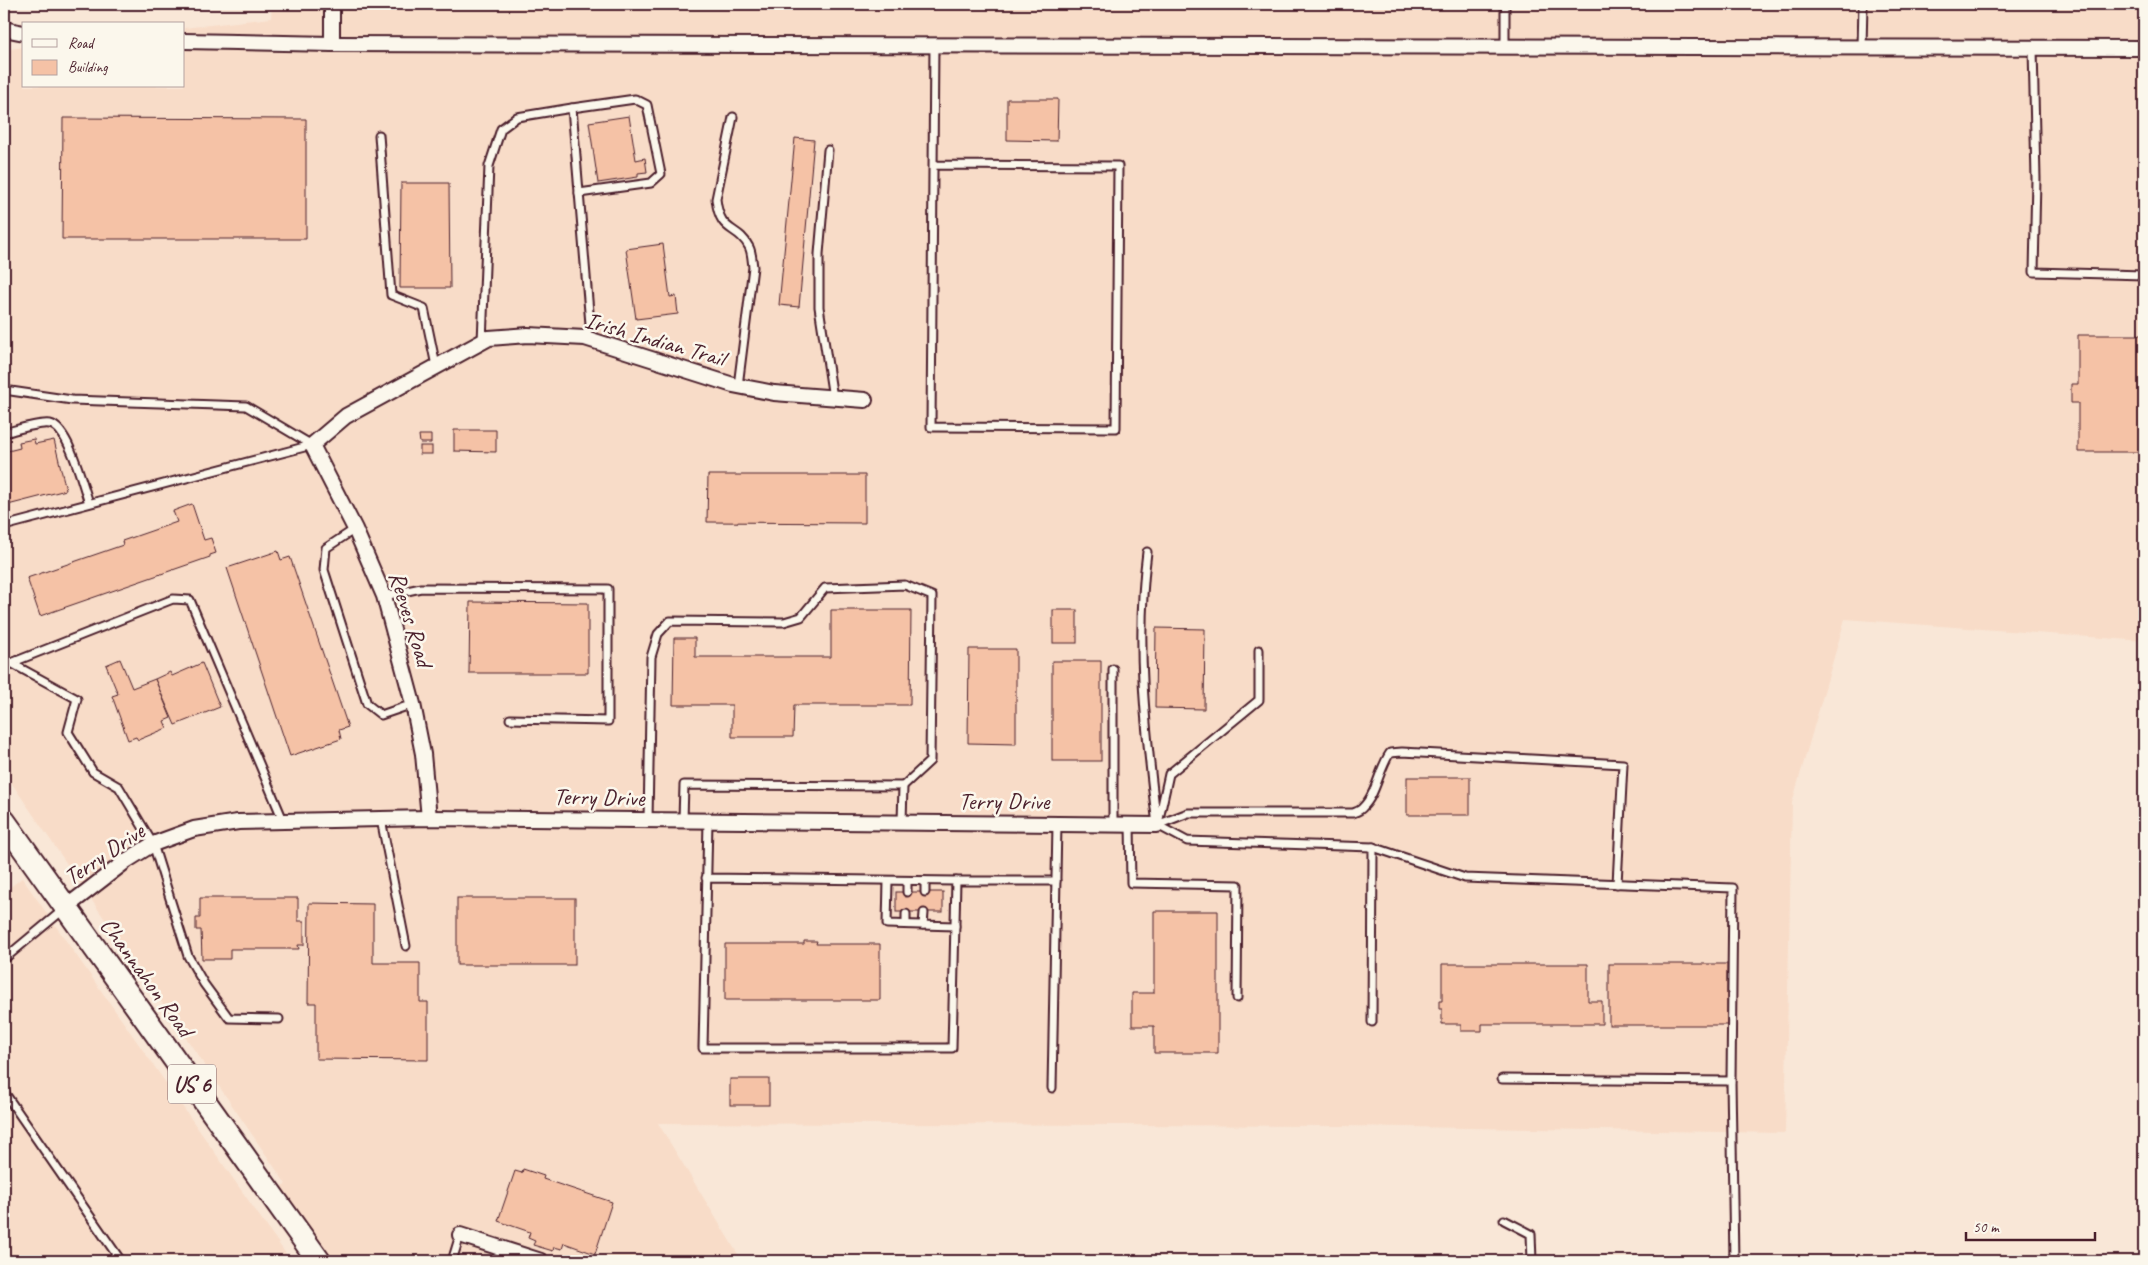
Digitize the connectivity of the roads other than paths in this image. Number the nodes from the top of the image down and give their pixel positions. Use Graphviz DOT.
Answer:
graph roads {
  1 [pos="332,4"];
  2 [pos="1505,4"];
  3 [pos="1863,4"];
  4 [pos="4,29"];
  5 [pos="22,34"];
  6 [pos="185,41"];
  7 [pos="332,44"];
  8 [pos="934,44"];
  9 [pos="1505,46"];
  10 [pos="1862,47"];
  11 [pos="2033,48"];
  12 [pos="2144,48"];
  13 [pos="572,108"];
  14 [pos="733,117"];
  15 [pos="379,135"];
  16 [pos="828,150"];
  17 [pos="933,165"];
  18 [pos="580,193"];
  19 [pos="2144,275"];
  20 [pos="585,338"];
  21 [pos="482,342"];
  22 [pos="436,366"];
  23 [pos="738,386"];
  24 [pos="4,390"];
  25 [pos="833,398"];
  26 [pos="865,400"];
  27 [pos="4,433"];
  28 [pos="312,445"];
  29 [pos="88,504"];
  30 [pos="4,526"];
  31 [pos="355,529"];
  32 [pos="1147,552"];
  33 [pos="384,596"];
  34 [pos="1259,650"];
  35 [pos="7,663"];
  36 [pos="1113,668"];
  37 [pos="413,704"];
  38 [pos="510,719"];
  39 [pos="903,786"];
  40 [pos="429,818"];
  41 [pos="380,819"];
  42 [pos="283,820"];
  43 [pos="648,820"];
  44 [pos="683,820"];
  45 [pos="4,821"];
  46 [pos="708,821"];
  47 [pos="902,822"];
  48 [pos="1057,824"];
  49 [pos="1113,824"];
  50 [pos="1130,824"];
  51 [pos="1157,825"];
  52 [pos="153,844"];
  53 [pos="1373,847"];
  54 [pos="706,878"];
  55 [pos="888,880"];
  56 [pos="907,881"];
  57 [pos="925,881"];
  58 [pos="956,881"];
  59 [pos="1056,881"];
  60 [pos="1617,884"];
  61 [pos="907,892"];
  62 [pos="925,892"];
  63 [pos="65,908"];
  64 [pos="924,913"];
  65 [pos="906,914"];
  66 [pos="906,924"];
  67 [pos="923,925"];
  68 [pos="955,926"];
  69 [pos="406,946"];
  70 [pos="4,959"];
  71 [pos="1237,998"];
  72 [pos="279,1018"];
  73 [pos="1372,1022"];
  74 [pos="1502,1079"];
  75 [pos="1731,1081"];
  76 [pos="1052,1088"];
  77 [pos="4,1092"];
  78 [pos="1504,1220"];
  79 [pos="460,1235"];
  80 [pos="121,1261"];
  81 [pos="318,1261"];
  82 [pos="452,1261"];
  83 [pos="541,1261"];
  84 [pos="1532,1261"];
  85 [pos="1734,1261"];
  1 -- 7 [label="street"];
  2 -- 9 [label="lane"];
  3 -- 10 [label="lane"];
  4 -- 5 [label="street"];
  6 -- 7 [label="street"];
  7 -- 8 [label="street"];
  8 -- 9 [label="street"];
  8 -- 17 [label="lane"];
  9 -- 10 [label="street"];
  10 -- 11 [label="street"];
  11 -- 12 [label="street"];
  11 -- 19 [label="lane"];
  13 -- 18 [label="lane"];
  13 -- 18 [label="lane"];
  13 -- 21 [label="lane"];
  14 -- 23 [label="lane"];
  15 -- 22 [label="lane"];
  16 -- 25 [label="lane"];
  17 -- 17 [label="lane"];
  18 -- 20 [label="lane"];
  20 -- 21 [label="street, Irish Indian Trail"];
  20 -- 23 [label="street, Irish Indian Trail"];
  21 -- 22 [label="street, Irish Indian Trail"];
  22 -- 28 [label="street, Irish Indian Trail"];
  23 -- 25 [label="street, Irish Indian Trail"];
  24 -- 28 [label="lane"];
  25 -- 26 [label="street, Irish Indian Trail"];
  27 -- 29 [label="lane"];
  28 -- 29 [label="lane"];
  28 -- 31 [label="street, Reeves Road"];
  29 -- 30 [label="lane"];
  31 -- 33 [label="street, Reeves Road"];
  31 -- 37 [label="lane"];
  32 -- 51 [label="lane"];
  33 -- 37 [label="street, Reeves Road"];
  33 -- 38 [label="lane"];
  34 -- 51 [label="lane"];
  35 -- 42 [label="lane"];
  35 -- 52 [label="lane"];
  36 -- 49 [label="lane"];
  37 -- 40 [label="street, Reeves Road"];
  39 -- 43 [label="lane"];
  39 -- 44 [label="lane"];
  39 -- 47 [label="lane"];
  40 -- 41 [label="street, Terry Drive"];
  40 -- 43 [label="street, Terry Drive"];
  41 -- 42 [label="street, Terry Drive"];
  41 -- 69 [label="lane"];
  42 -- 52 [label="street, Terry Drive"];
  43 -- 44 [label="street, Terry Drive"];
  44 -- 46 [label="street, Terry Drive"];
  45 -- 63 [label="main road, Channahon Road / US 6"];
  46 -- 47 [label="street, Terry Drive"];
  46 -- 54 [label="lane"];
  47 -- 48 [label="street, Terry Drive"];
  48 -- 49 [label="street, Terry Drive"];
  48 -- 59 [label="lane"];
  49 -- 50 [label="street, Terry Drive"];
  50 -- 51 [label="street, Terry Drive"];
  50 -- 71 [label="lane"];
  51 -- 53 [label="lane"];
  51 -- 60 [label="lane"];
  52 -- 63 [label="street, Terry Drive"];
  52 -- 72 [label="lane"];
  53 -- 60 [label="lane"];
  53 -- 73 [label="lane"];
  54 -- 55 [label="lane"];
  54 -- 68 [label="lane"];
  55 -- 56 [label="lane"];
  55 -- 66 [label="lane"];
  56 -- 57 [label="lane"];
  56 -- 61 [label="lane"];
  57 -- 58 [label="lane"];
  57 -- 62 [label="lane"];
  58 -- 59 [label="lane"];
  58 -- 68 [label="lane"];
  59 -- 76 [label="lane"];
  60 -- 75 [label="lane"];
  63 -- 70 [label="lane"];
  63 -- 81 [label="main road, Channahon Road / US 6"];
  64 -- 67 [label="lane"];
  65 -- 66 [label="lane"];
  66 -- 67 [label="lane"];
  67 -- 68 [label="lane"];
  74 -- 75 [label="lane"];
  75 -- 85 [label="lane"];
  77 -- 80 [label="lane"];
  78 -- 84 [label="lane"];
  79 -- 82 [label="lane"];
  79 -- 83 [label="street"];
}
